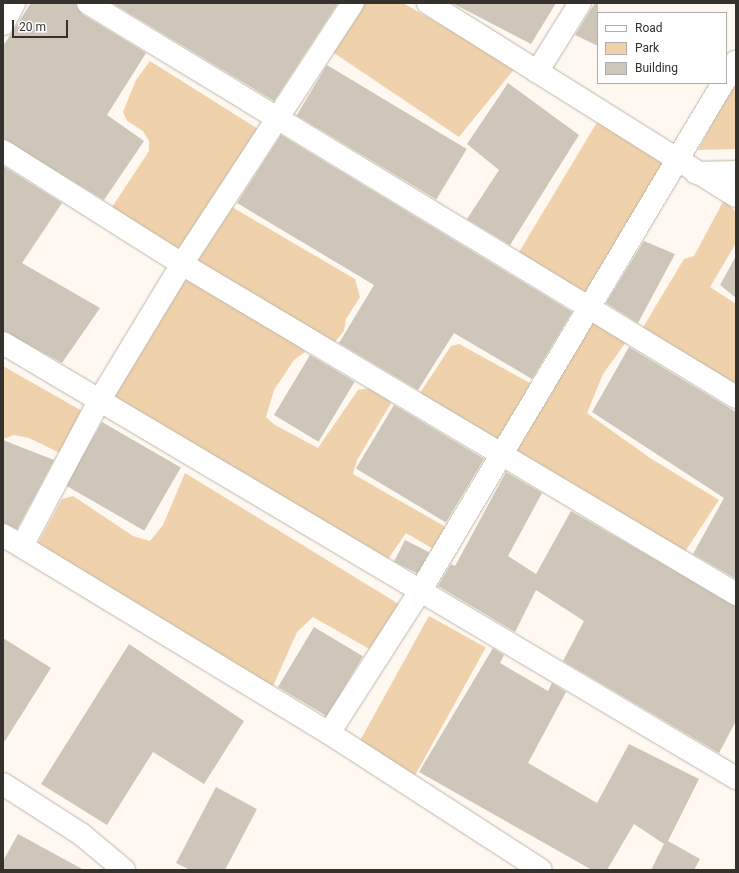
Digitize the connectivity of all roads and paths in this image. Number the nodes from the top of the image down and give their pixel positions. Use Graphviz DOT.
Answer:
graph roads {
  1 [pos="14,3"];
  2 [pos="88,3"];
  3 [pos="353,3"];
  4 [pos="428,3"];
  5 [pos="580,3"];
  6 [pos="3,24"];
  7 [pos="736,62"];
  8 [pos="537,72"];
  9 [pos="727,77"];
  10 [pos="722,84"];
  11 [pos="281,119"];
  12 [pos="3,151"];
  13 [pos="677,161"];
  14 [pos="736,172"];
  15 [pos="696,173"];
  16 [pos="736,196"];
  17 [pos="182,264"];
  18 [pos="589,308"];
  19 [pos="3,343"];
  20 [pos="736,397"];
  21 [pos="99,400"];
  22 [pos="502,452"];
  23 [pos="3,535"];
  24 [pos="22,546"];
  25 [pos="419,593"];
  26 [pos="736,594"];
  27 [pos="329,733"];
  28 [pos="736,778"];
  29 [pos="3,784"];
  30 [pos="124,870"];
  31 [pos="541,870"];
  1 -- 6 [label="street"];
  2 -- 11 [label="street"];
  3 -- 11 [label="street"];
  4 -- 8 [label="street"];
  5 -- 8 [label="street"];
  7 -- 9 [label="street"];
  8 -- 13 [label="street"];
  10 -- 13 [label="street"];
  11 -- 17 [label="street"];
  11 -- 18 [label="street"];
  12 -- 17 [label="street"];
  13 -- 15 [label="street"];
  13 -- 18 [label="street"];
  14 -- 15 [label="street"];
  15 -- 16 [label="street"];
  17 -- 21 [label="street"];
  17 -- 22 [label="street"];
  18 -- 20 [label="street"];
  18 -- 22 [label="street"];
  19 -- 21 [label="street"];
  21 -- 24 [label="street"];
  21 -- 25 [label="street"];
  22 -- 25 [label="street"];
  22 -- 26 [label="street"];
  23 -- 24 [label="street"];
  24 -- 27 [label="street"];
  25 -- 27 [label="street"];
  25 -- 28 [label="street"];
  27 -- 31 [label="street"];
  29 -- 30 [label="street"];
}
